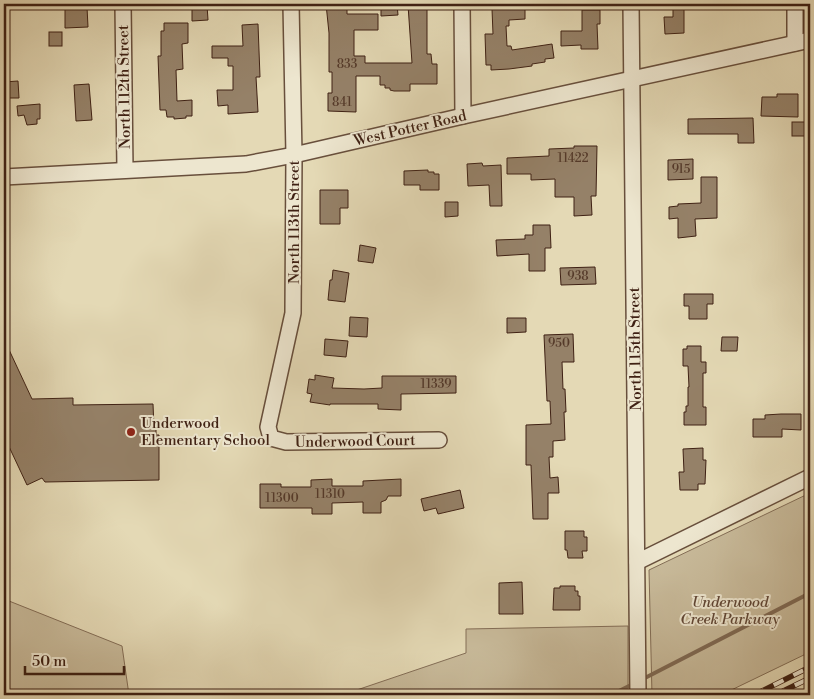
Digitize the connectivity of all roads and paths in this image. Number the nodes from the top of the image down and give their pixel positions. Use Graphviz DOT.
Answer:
graph roads {
  1 [pos="123,4"];
  2 [pos="291,4"];
  3 [pos="462,4"];
  4 [pos="631,4"];
  5 [pos="795,4"];
  6 [pos="810,40"];
  7 [pos="795,43"];
  8 [pos="633,79"];
  9 [pos="463,116"];
  10 [pos="294,155"];
  11 [pos="125,170"];
  12 [pos="4,177"];
  13 [pos="272,438"];
  14 [pos="439,440"];
  15 [pos="810,477"];
  16 [pos="637,562"];
  17 [pos="638,695"];
  1 -- 11 [label="street, North 112th Street"];
  2 -- 10 [label="street, North 113th Street"];
  3 -- 9 [label="street"];
  4 -- 8 [label="street, North 115th Street"];
  5 -- 7 [label="street"];
  6 -- 7 [label="street, West Potter Road"];
  7 -- 8 [label="street, West Potter Road"];
  8 -- 9 [label="street, West Potter Road"];
  8 -- 16 [label="street, North 115th Street"];
  9 -- 10 [label="street, West Potter Road"];
  10 -- 11 [label="street, West Potter Road"];
  10 -- 13 [label="street, North 113th Street"];
  11 -- 12 [label="street, West Potter Road"];
  13 -- 14 [label="street, Underwood Court"];
  15 -- 16 [label="street"];
  16 -- 17 [label="street, North 115th Street"];
}
